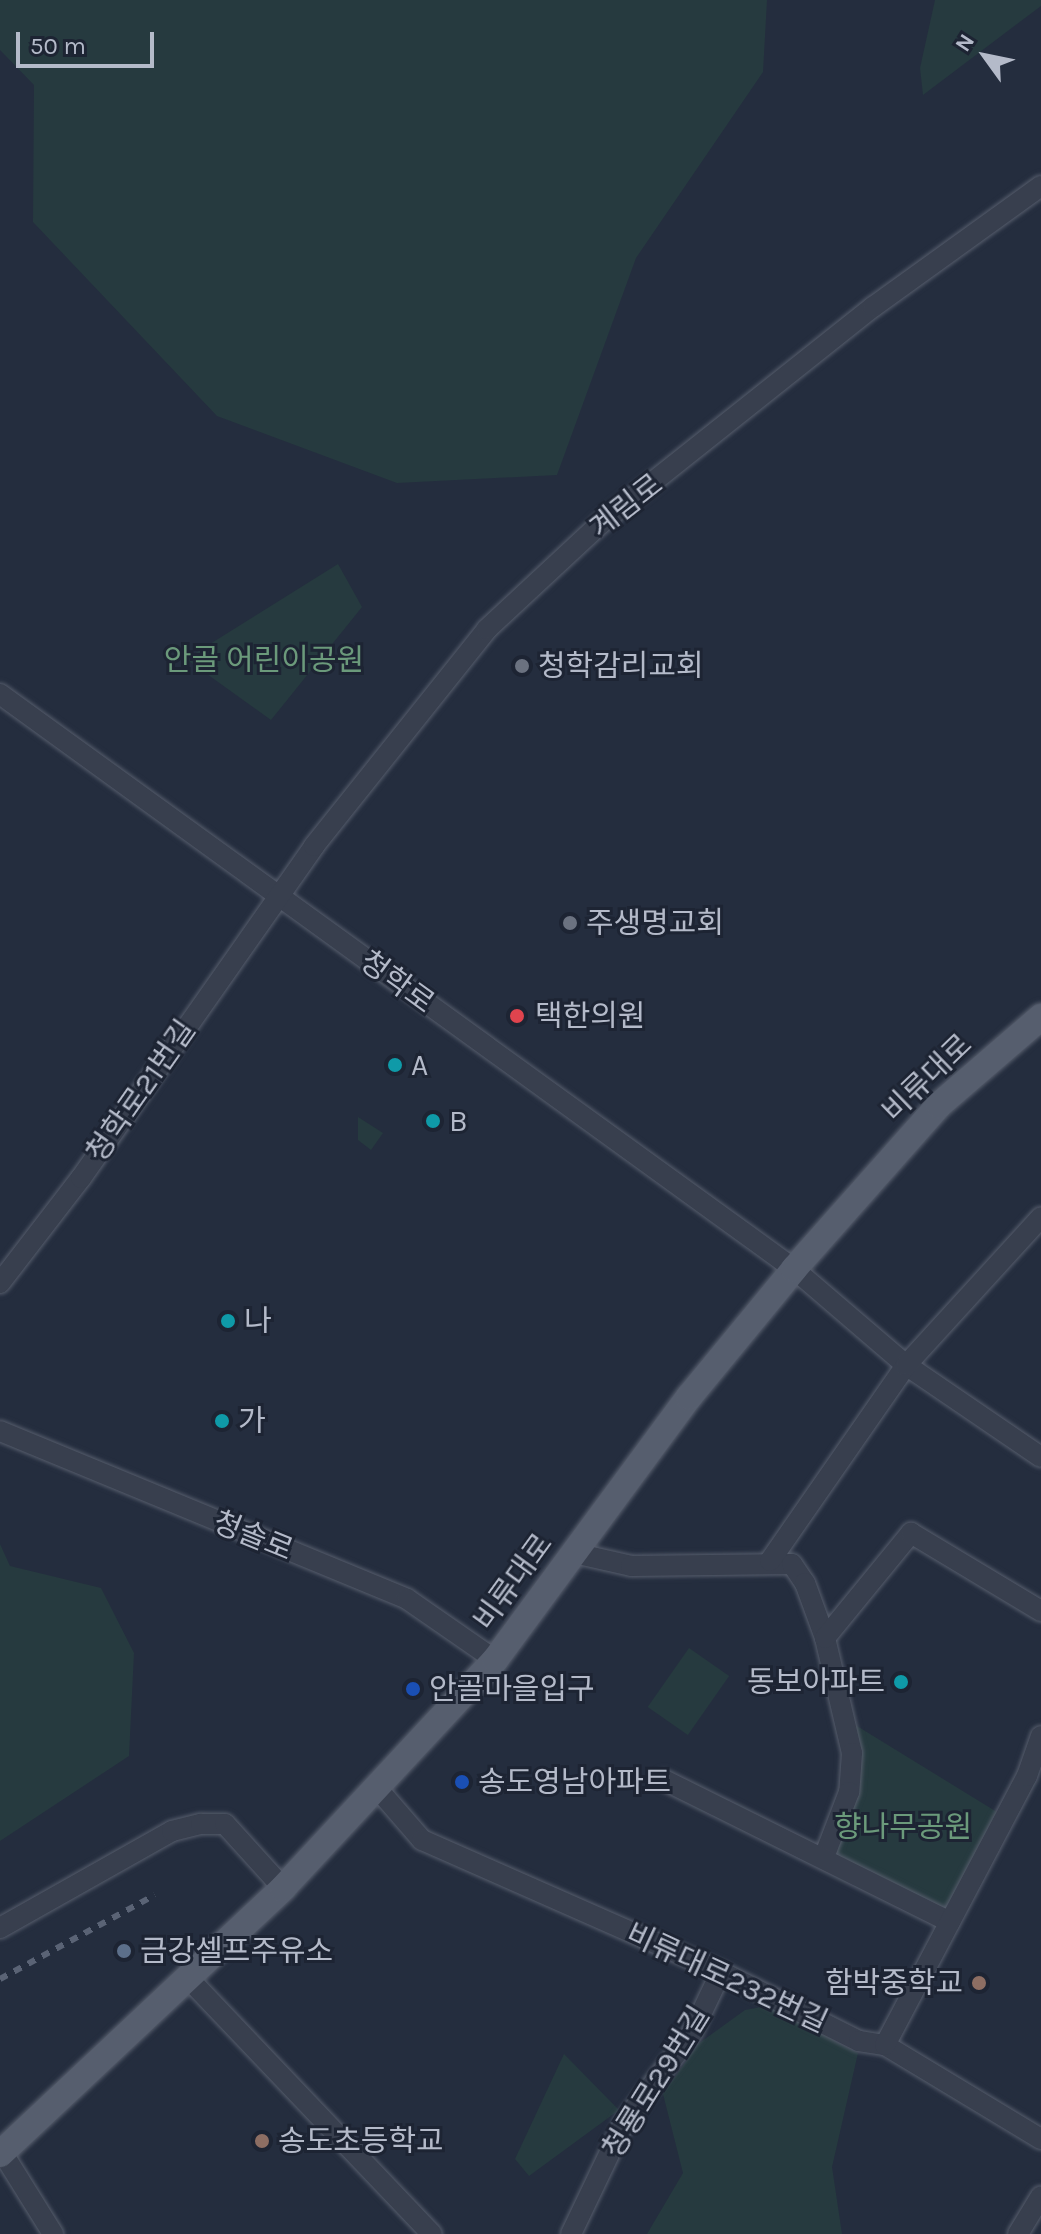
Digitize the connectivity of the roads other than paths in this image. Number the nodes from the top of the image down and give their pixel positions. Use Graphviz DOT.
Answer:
graph roads {
  1 [pos="1041,186"];
  2 [pos="0,694"];
  3 [pos="280,897"];
  4 [pos="1041,1017"];
  5 [pos="1041,1217"];
  6 [pos="794,1269"];
  7 [pos="0,1283"];
  8 [pos="906,1365"];
  9 [pos="0,1431"];
  10 [pos="1041,1457"];
  11 [pos="574,1553"];
  12 [pos="770,1561"];
  13 [pos="1041,1611"];
  14 [pos="825,1638"];
  15 [pos="495,1660"];
  16 [pos="1041,1736"];
  17 [pos="664,1780"];
  18 [pos="377,1788"];
  19 [pos="824,1857"];
  20 [pos="283,1888"];
  21 [pos="950,1922"];
  22 [pos="0,1928"];
  23 [pos="721,1972"];
  24 [pos="187,1977"];
  25 [pos="885,2045"];
  26 [pos="1041,2139"];
  27 [pos="1,2153"];
  28 [pos="1041,2196"];
  29 [pos="53,2234"];
  30 [pos="432,2234"];
  31 [pos="571,2234"];
  32 [pos="1018,2234"];
  1 -- 3 [label="street, 계림로"];
  2 -- 3 [label="street, 청학로"];
  3 -- 6 [label="street, 청학로"];
  3 -- 7 [label="street, 청학로21번길"];
  4 -- 6 [label="main road, 비류대로"];
  5 -- 8 [label="street"];
  6 -- 8 [label="street, 청학로"];
  6 -- 11 [label="main road, 비류대로"];
  8 -- 10 [label="street, 청학로"];
  8 -- 12 [label="street"];
  9 -- 15 [label="street, 청솔로"];
  11 -- 12 [label="street"];
  11 -- 15 [label="main road, 비류대로"];
  12 -- 14 [label="street"];
  13 -- 14 [label="street"];
  14 -- 19 [label="street"];
  15 -- 18 [label="main road, 비류대로"];
  16 -- 21 [label="street"];
  17 -- 19 [label="street"];
  18 -- 20 [label="main road, 비류대로"];
  18 -- 23 [label="street, 비류대로232번길"];
  19 -- 21 [label="street"];
  20 -- 22 [label="street"];
  20 -- 24 [label="main road, 비류대로"];
  21 -- 25 [label="street"];
  23 -- 25 [label="street, 비류대로232번길"];
  23 -- 31 [label="street, 청룡로29번길"];
  24 -- 27 [label="main road, 비류대로"];
  24 -- 30 [label="street"];
  25 -- 26 [label="street, 비류대로232번길"];
  27 -- 29 [label="street"];
  28 -- 32 [label="street"];
}
